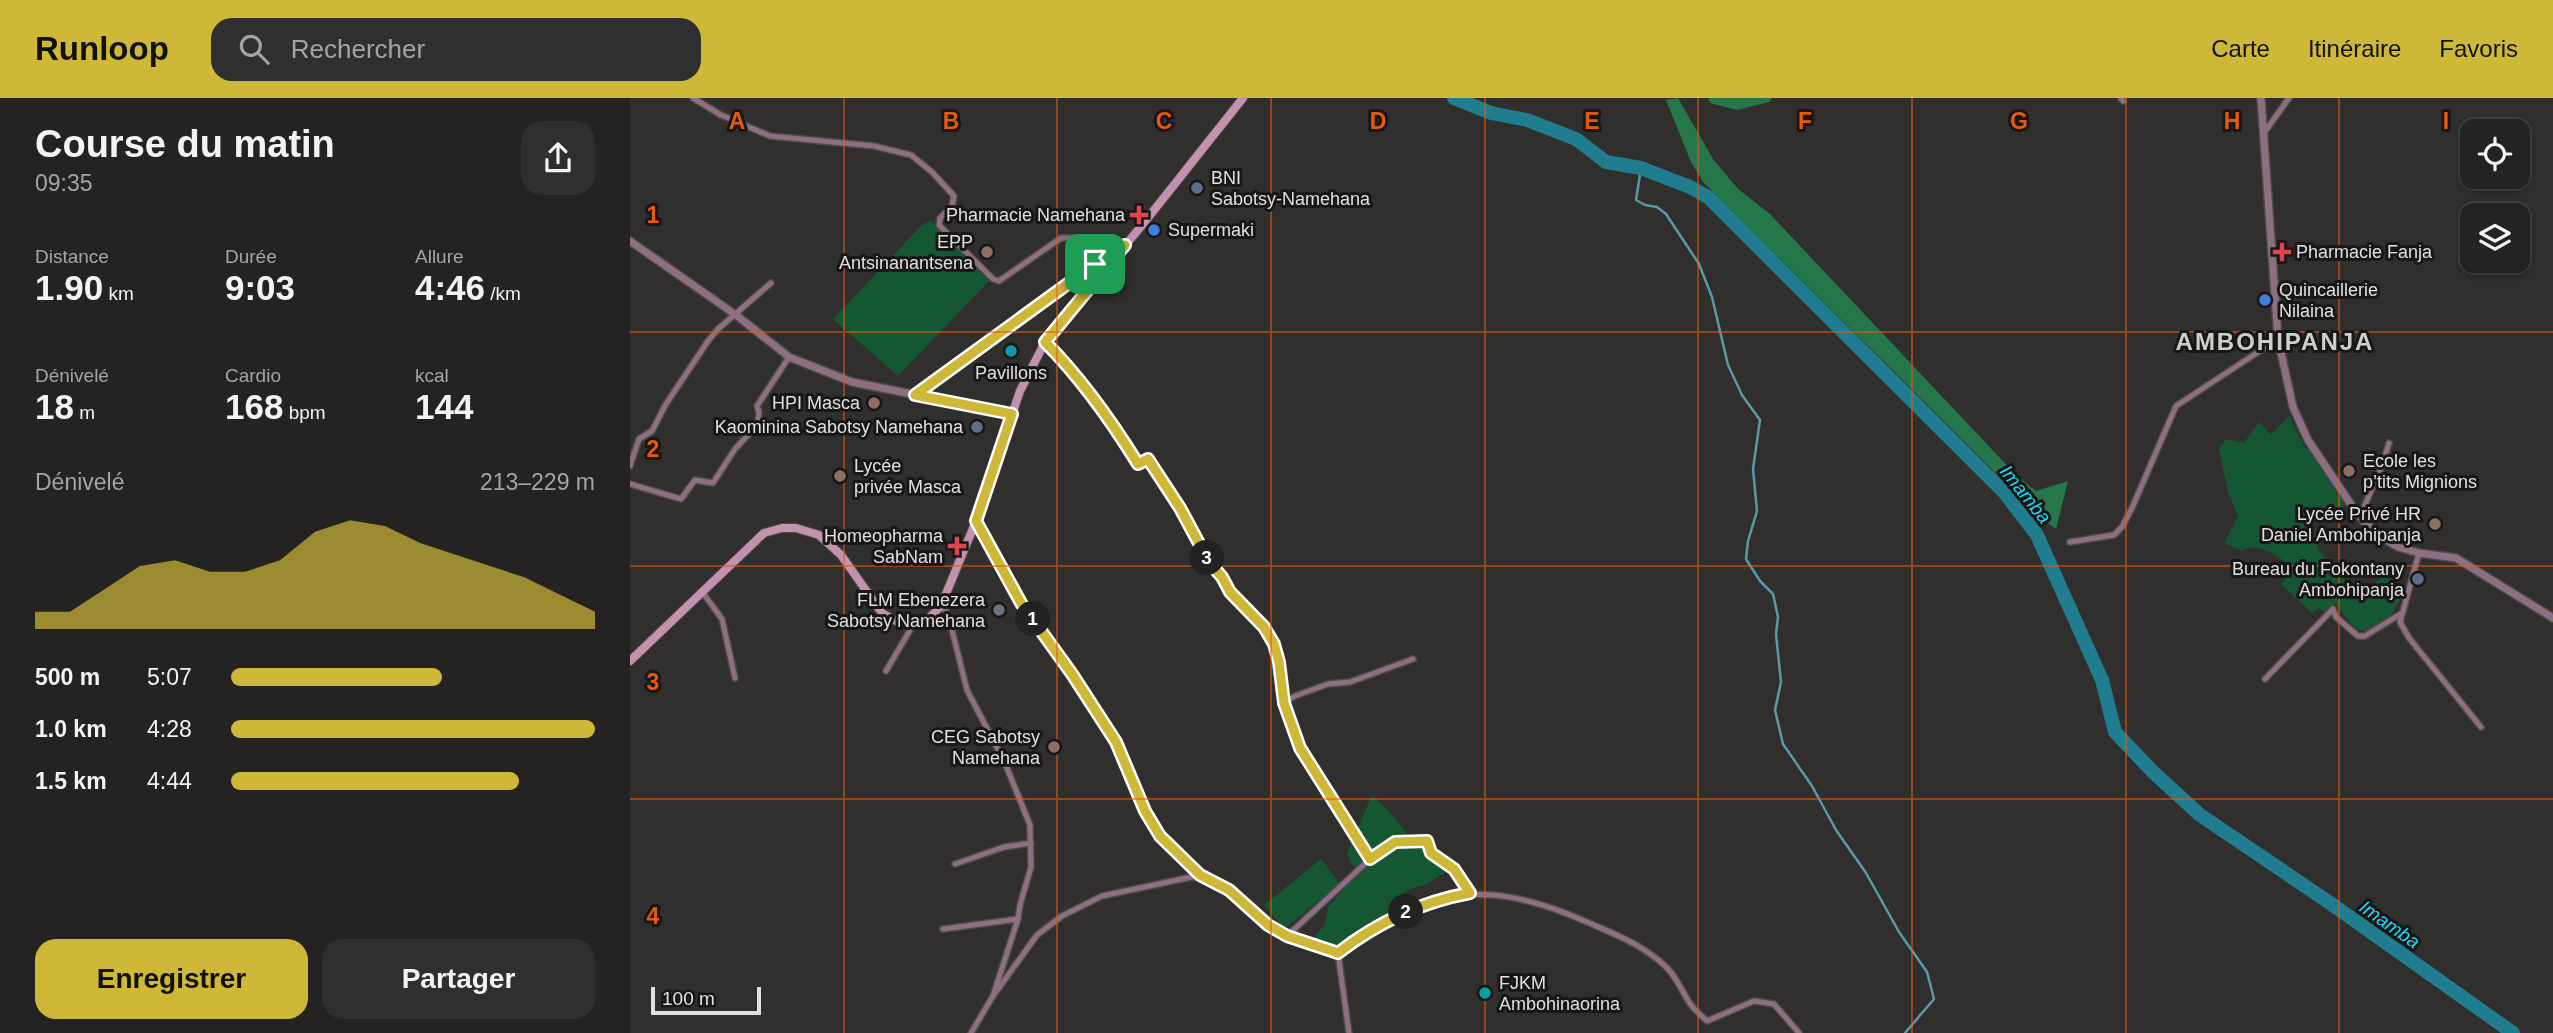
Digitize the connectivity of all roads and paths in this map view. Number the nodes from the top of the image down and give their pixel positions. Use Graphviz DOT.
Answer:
graph roads {
  1 [pos="693,98"];
  2 [pos="1244,98"];
  3 [pos="2261,98"];
  4 [pos="2289,98"];
  5 [pos="2262,136"];
  6 [pos="630,241"];
  7 [pos="1125,245"];
  8 [pos="771,283"];
  9 [pos="736,315"];
  10 [pos="2278,340"];
  11 [pos="1045,342"];
  12 [pos="789,357"];
  13 [pos="915,395"];
  14 [pos="1012,414"];
  15 [pos="2389,443"];
  16 [pos="630,466"];
  17 [pos="630,484"];
  18 [pos="2360,516"];
  19 [pos="976,521"];
  20 [pos="2070,542"];
  21 [pos="2419,553"];
  22 [pos="703,593"];
  23 [pos="941,606"];
  24 [pos="2402,613"];
  25 [pos="2553,618"];
  26 [pos="913,625"];
  27 [pos="631,658"];
  28 [pos="1413,659"];
  29 [pos="886,671"];
  30 [pos="735,678"];
  31 [pos="2265,680"];
  32 [pos="1284,703"];
  33 [pos="2481,727"];
  34 [pos="1031,843"];
  35 [pos="1370,859"];
  36 [pos="955,864"];
  37 [pos="1200,875"];
  38 [pos="1470,893"];
  39 [pos="1018,919"];
  40 [pos="943,929"];
  41 [pos="1287,936"];
  42 [pos="1338,953"];
  43 [pos="993,996"];
  44 [pos="971,1033"];
  45 [pos="1349,1033"];
  46 [pos="1799,1033"];
  1 -- 7 [label="street"];
  2 -- 7 [label="main road"];
  3 -- 5 [label="street"];
  4 -- 5 [label="street"];
  5 -- 10 [label="street"];
  6 -- 9 [label="street"];
  7 -- 11 [label="main road"];
  7 -- 13 [label="street"];
  8 -- 9 [label="street"];
  9 -- 12 [label="street"];
  9 -- 16 [label="street"];
  10 -- 18 [label="street"];
  10 -- 20 [label="street"];
  11 -- 14 [label="main road"];
  11 -- 32 [label="street"];
  12 -- 13 [label="street"];
  12 -- 17 [label="street"];
  13 -- 14 [label="street"];
  14 -- 19 [label="main road"];
  15 -- 18 [label="street"];
  18 -- 21 [label="street"];
  19 -- 23 [label="main road"];
  19 -- 37 [label="street"];
  21 -- 24 [label="street"];
  21 -- 25 [label="street"];
  22 -- 26 [label="main road"];
  22 -- 27 [label="main road"];
  22 -- 30 [label="street"];
  23 -- 26 [label="main road"];
  23 -- 34 [label="street"];
  24 -- 31 [label="street"];
  24 -- 33 [label="street"];
  26 -- 29 [label="street"];
  28 -- 32 [label="street"];
  32 -- 35 [label="street"];
  34 -- 36 [label="street"];
  34 -- 39 [label="street"];
  35 -- 38 [label="street"];
  35 -- 41 [label="street"];
  37 -- 41 [label="street"];
  37 -- 43 [label="street"];
  38 -- 42 [label="street"];
  38 -- 46 [label="street"];
  39 -- 40 [label="street"];
  39 -- 43 [label="street"];
  41 -- 42 [label="street"];
  42 -- 45 [label="street"];
  43 -- 44 [label="street"];
}
